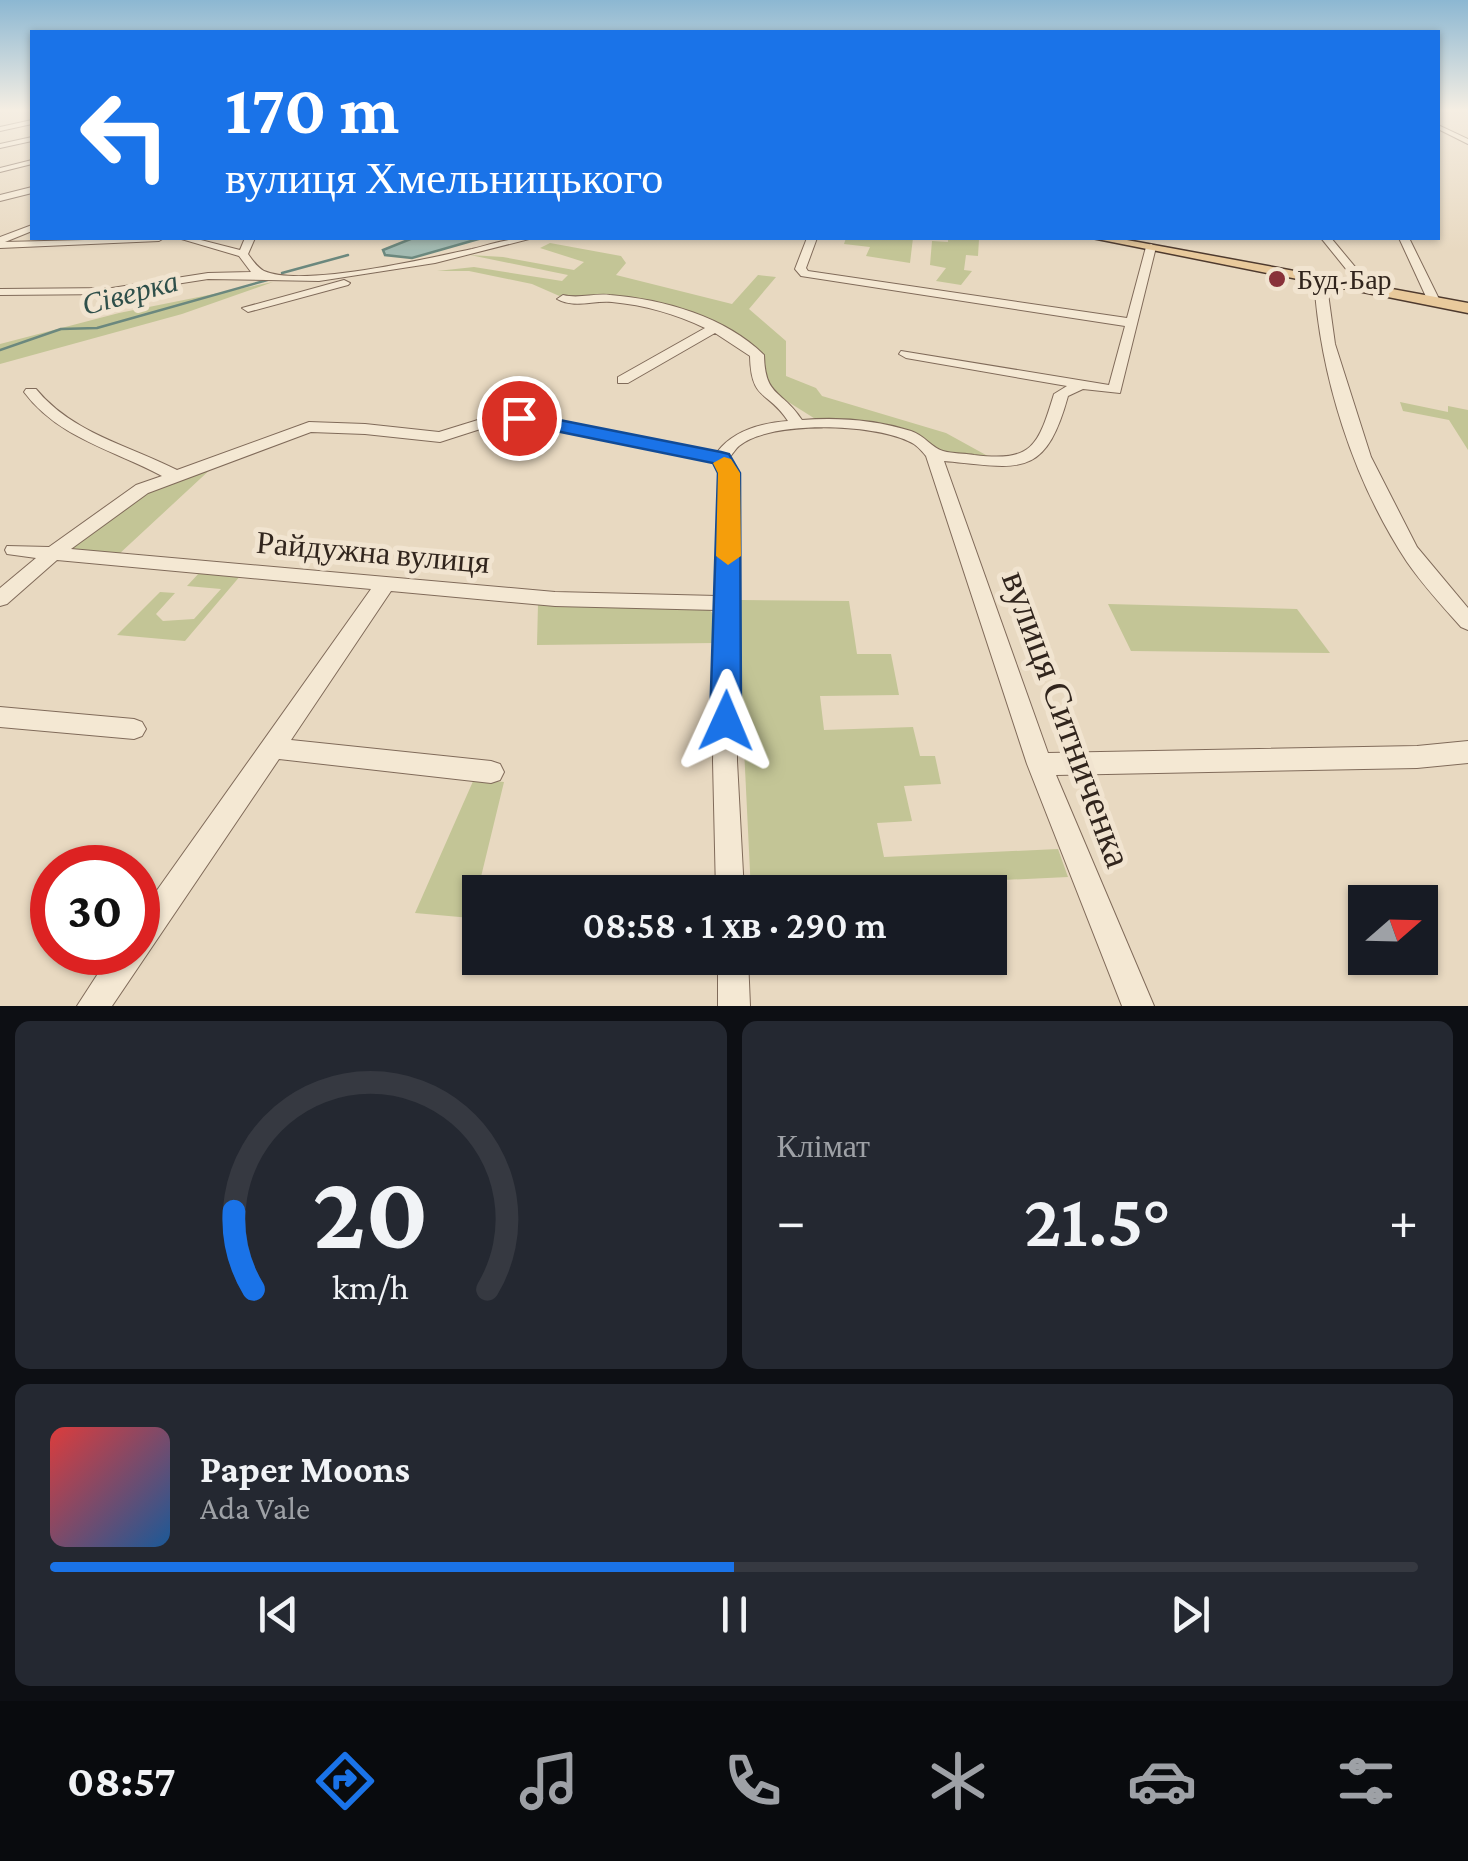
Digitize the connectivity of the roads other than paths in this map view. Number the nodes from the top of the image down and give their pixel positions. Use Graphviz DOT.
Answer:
graph roads {
  1 [pos="30,161"];
  2 [pos="0,170"];
  3 [pos="30,190"];
  4 [pos="0,198"];
  5 [pos="30,229"];
  6 [pos="80,240"];
  7 [pos="191,240"];
  8 [pos="249,240"];
  9 [pos="518,240"];
  10 [pos="811,240"];
  11 [pos="1111,240"];
  12 [pos="1328,240"];
  13 [pos="1405,240"];
  14 [pos="0,242"];
  15 [pos="1151,246"];
  16 [pos="244,254"];
  17 [pos="411,262"];
  18 [pos="265,275"];
  19 [pos="1320,279"];
  20 [pos="1368,288"];
  21 [pos="0,292"];
  22 [pos="563,299"];
  23 [pos="1434,301"];
  24 [pos="248,308"];
  25 [pos="1468,308"];
  26 [pos="1132,323"];
  27 [pos="714,328"];
  28 [pos="906,354"];
  29 [pos="623,380"];
  30 [pos="1078,386"];
  31 [pos="31,392"];
  32 [pos="796,422"];
  33 [pos="934,455"];
  34 [pos="721,458"];
  35 [pos="174,476"];
  36 [pos="14,550"];
  37 [pos="51,554"];
  38 [pos="386,583"];
  39 [pos="0,598"];
  40 [pos="728,603"];
  41 [pos="1468,622"];
  42 [pos="0,718"];
  43 [pos="134,729"];
  44 [pos="273,744"];
  45 [pos="1468,752"];
  46 [pos="1039,764"];
  47 [pos="492,772"];
  48 [pos="729,875"];
  49 [pos="160,910"];
  50 [pos="114,975"];
  51 [pos="733,975"];
  52 [pos="93,1006"];
  53 [pos="734,1006"];
  54 [pos="1138,1006"];
  1 -- 2 [label="street"];
  3 -- 4 [label="street"];
  5 -- 14 [label="street"];
  6 -- 14 [label="street"];
  7 -- 16 [label="street"];
  8 -- 16 [label="street"];
  9 -- 17 [label="street"];
  10 -- 26 [label="street"];
  11 -- 15 [label="main road"];
  12 -- 20 [label="street"];
  13 -- 23 [label="street"];
  15 -- 19 [label="main road"];
  15 -- 26 [label="street"];
  16 -- 18 [label="street"];
  17 -- 18 [label="street"];
  17 -- 24 [label="street"];
  18 -- 21 [label="street"];
  19 -- 20 [label="main road"];
  19 -- 41 [label="street"];
  20 -- 23 [label="main road"];
  22 -- 27 [label="street"];
  23 -- 25 [label="main road"];
  26 -- 30 [label="street"];
  27 -- 29 [label="street"];
  27 -- 32 [label="street"];
  28 -- 30 [label="street"];
  30 -- 33 [label="street"];
  31 -- 35 [label="street"];
  32 -- 33 [label="street"];
  32 -- 34 [label="street"];
  33 -- 46 [label="street, вулиця Ситниченка"];
  34 -- 35 [label="street"];
  34 -- 40 [label="street"];
  35 -- 37 [label="street"];
  36 -- 37 [label="street, Райдужна вулиця"];
  37 -- 38 [label="street, Райдужна вулиця"];
  37 -- 39 [label="street"];
  38 -- 40 [label="street, Райдужна вулиця"];
  38 -- 44 [label="street"];
  40 -- 48 [label="street"];
  42 -- 43 [label="street"];
  44 -- 47 [label="street"];
  44 -- 49 [label="street"];
  45 -- 46 [label="street"];
  46 -- 54 [label="street, вулиця Ситниченка"];
  50 -- 52 [label="street"];
  51 -- 53 [label="street"];
}
